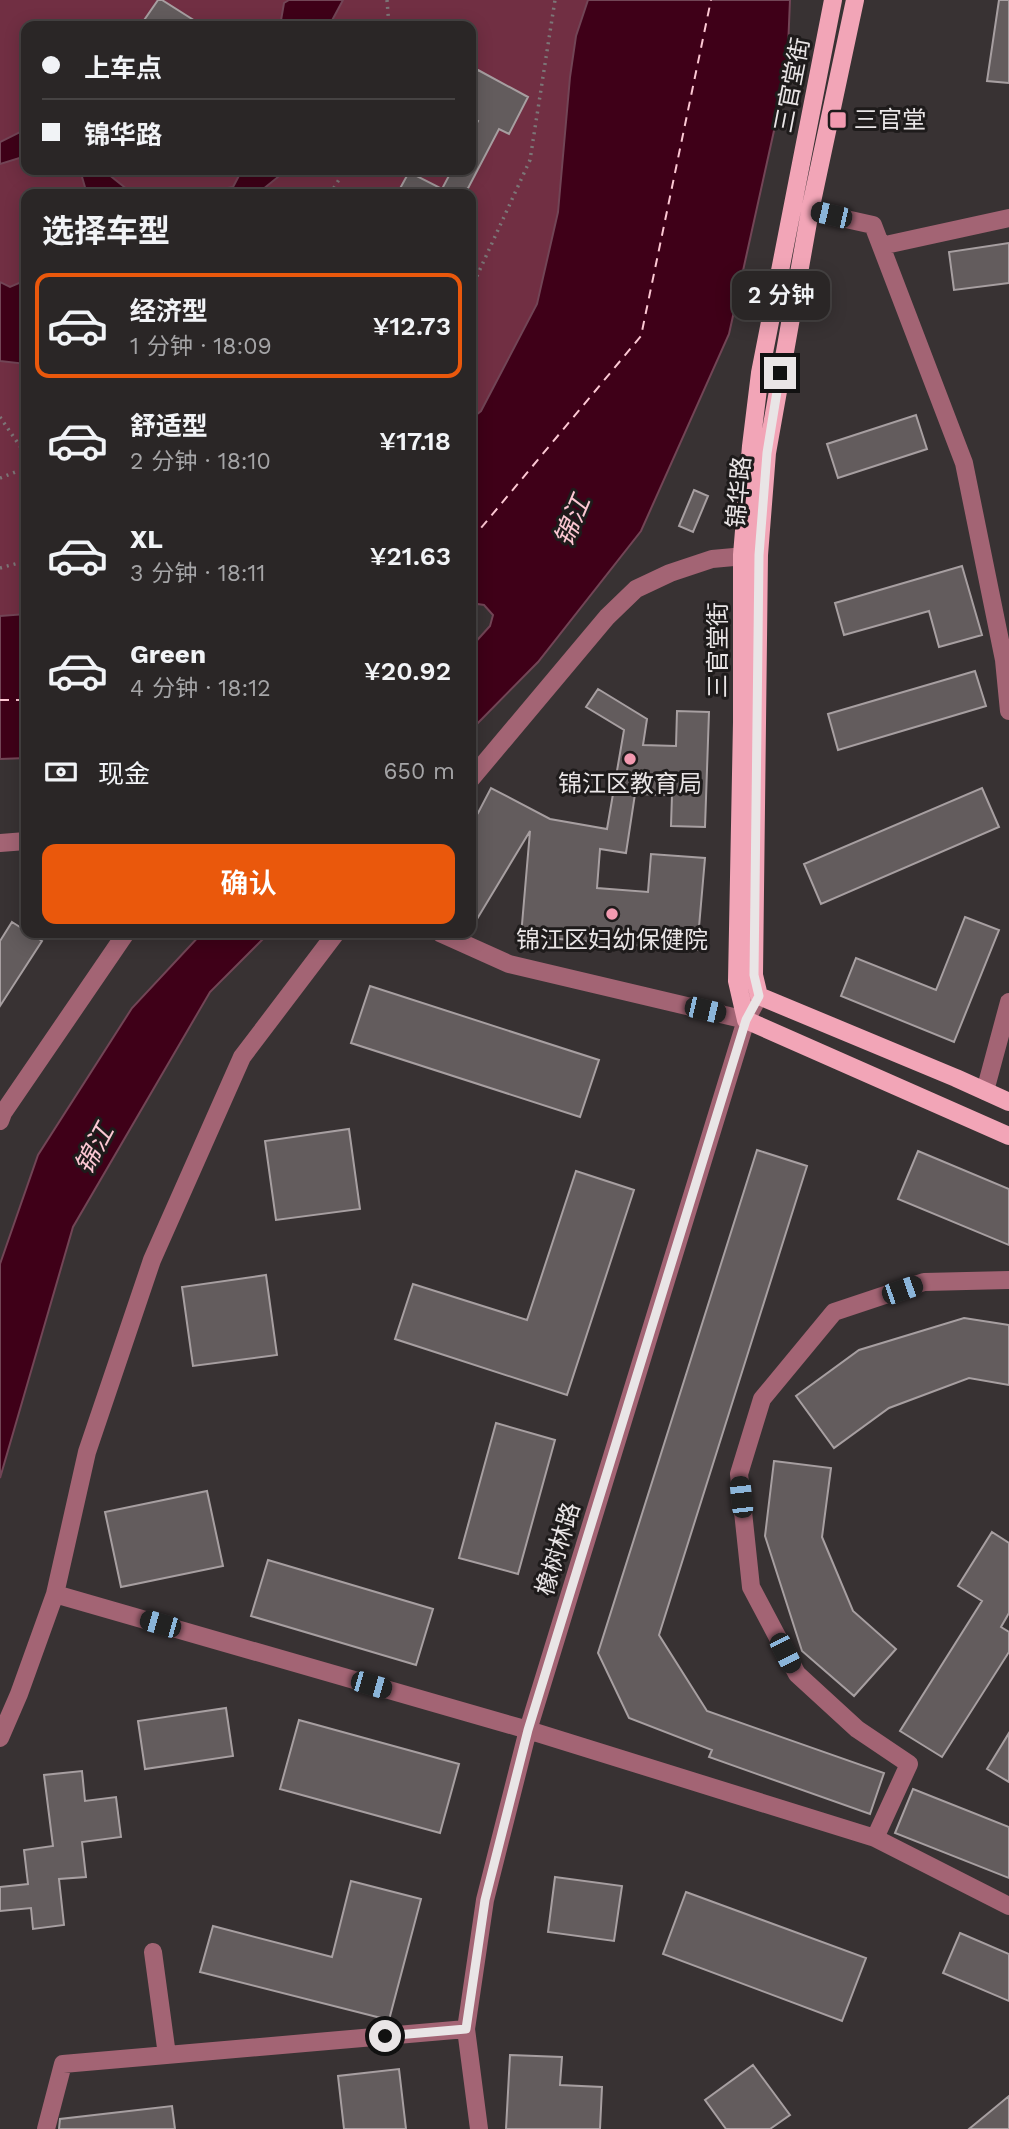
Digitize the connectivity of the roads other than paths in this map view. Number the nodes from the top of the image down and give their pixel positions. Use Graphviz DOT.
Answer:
graph roads {
  1 [pos="833,0"];
  2 [pos="855,0"];
  3 [pos="810,211"];
  4 [pos="1009,218"];
  5 [pos="881,246"];
  6 [pos="750,555"];
  7 [pos="1009,711"];
  8 [pos="476,773"];
  9 [pos="21,841"];
  10 [pos="0,843"];
  11 [pos="123,938"];
  12 [pos="332,938"];
  13 [pos="451,938"];
  14 [pos="759,996"];
  15 [pos="1009,1003"];
  16 [pos="746,1020"];
  17 [pos="985,1091"];
  18 [pos="1009,1102"];
  19 [pos="0,1121"];
  20 [pos="1009,1136"];
  21 [pos="1009,1280"];
  22 [pos="55,1594"];
  23 [pos="528,1730"];
  24 [pos="0,1738"];
  25 [pos="876,1839"];
  26 [pos="1009,1906"];
  27 [pos="153,1952"];
  28 [pos="466,2029"];
  29 [pos="167,2055"];
  30 [pos="46,2129"];
  31 [pos="479,2129"];
  1 -- 6 [label="main road, 三官堂街"];
  2 -- 3 [label="main road, 锦华路"];
  3 -- 5 [label="street"];
  3 -- 6 [label="main road, 锦华路"];
  4 -- 5 [label="street"];
  5 -- 7 [label="street"];
  6 -- 8 [label="street"];
  6 -- 14 [label="main road, 锦华路"];
  6 -- 16 [label="main road, 三官堂街"];
  9 -- 10 [label="street"];
  11 -- 19 [label="street"];
  12 -- 22 [label="street"];
  13 -- 16 [label="street"];
  14 -- 16 [label="street, 橡树林路"];
  14 -- 17 [label="main road"];
  15 -- 17 [label="street"];
  16 -- 20 [label="main road"];
  16 -- 23 [label="street, 橡树林路"];
  17 -- 18 [label="main road"];
  21 -- 25 [label="street"];
  22 -- 23 [label="street"];
  22 -- 24 [label="street"];
  23 -- 25 [label="street"];
  23 -- 28 [label="street, 橡树林路"];
  25 -- 26 [label="street"];
  27 -- 29 [label="street"];
  28 -- 29 [label="street"];
  28 -- 31 [label="street, 橡树林路"];
  29 -- 30 [label="street"];
}
